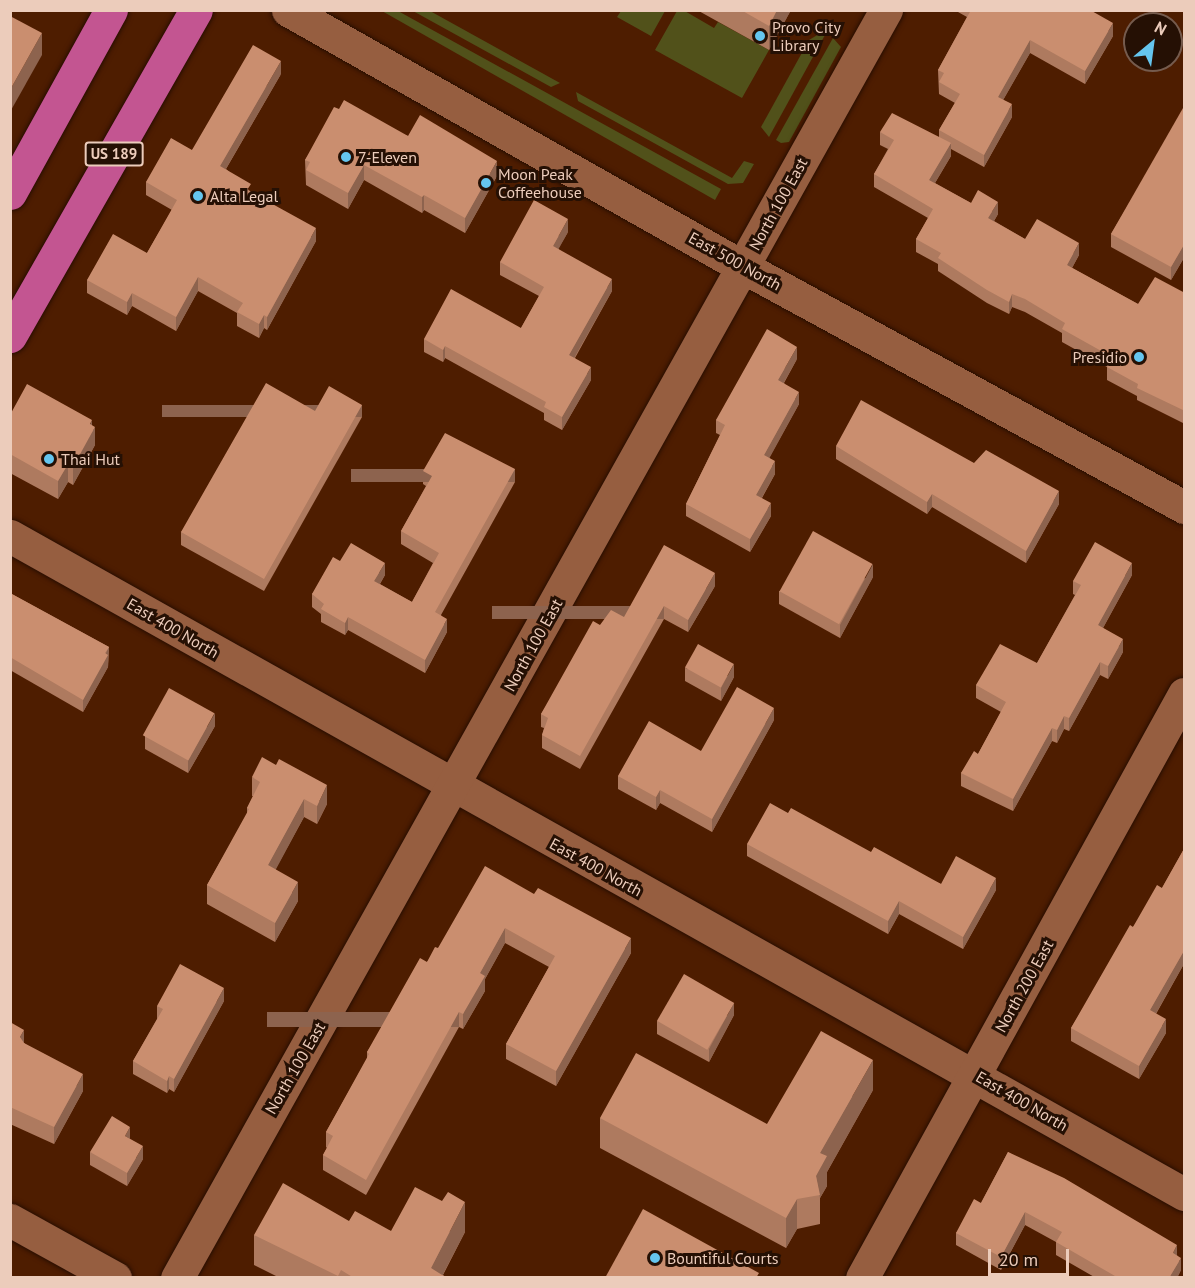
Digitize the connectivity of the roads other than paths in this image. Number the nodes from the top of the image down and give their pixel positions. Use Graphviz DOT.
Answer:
graph roads {
  1 [pos="111,10"];
  2 [pos="196,10"];
  3 [pos="288,10"];
  4 [pos="886,10"];
  5 [pos="10,193"];
  6 [pos="743,267"];
  7 [pos="10,336"];
  8 [pos="1185,507"];
  9 [pos="10,536"];
  10 [pos="1185,694"];
  11 [pos="453,788"];
  12 [pos="975,1074"];
  13 [pos="1185,1194"];
  14 [pos="10,1220"];
  15 [pos="115,1278"];
  16 [pos="177,1278"];
  17 [pos="862,1278"];
  1 -- 5 [label="highway"];
  2 -- 7 [label="highway, US 189"];
  3 -- 6 [label="street, East 500 North"];
  4 -- 6 [label="street, North 100 East"];
  6 -- 8 [label="street, East 500 North"];
  6 -- 11 [label="street, North 100 East"];
  9 -- 11 [label="street, East 400 North"];
  10 -- 12 [label="street, North 200 East"];
  11 -- 12 [label="street, East 400 North"];
  11 -- 16 [label="street, North 100 East"];
  12 -- 13 [label="street, East 400 North"];
  12 -- 17 [label="street, North 200 East"];
  14 -- 15 [label="street"];
}
